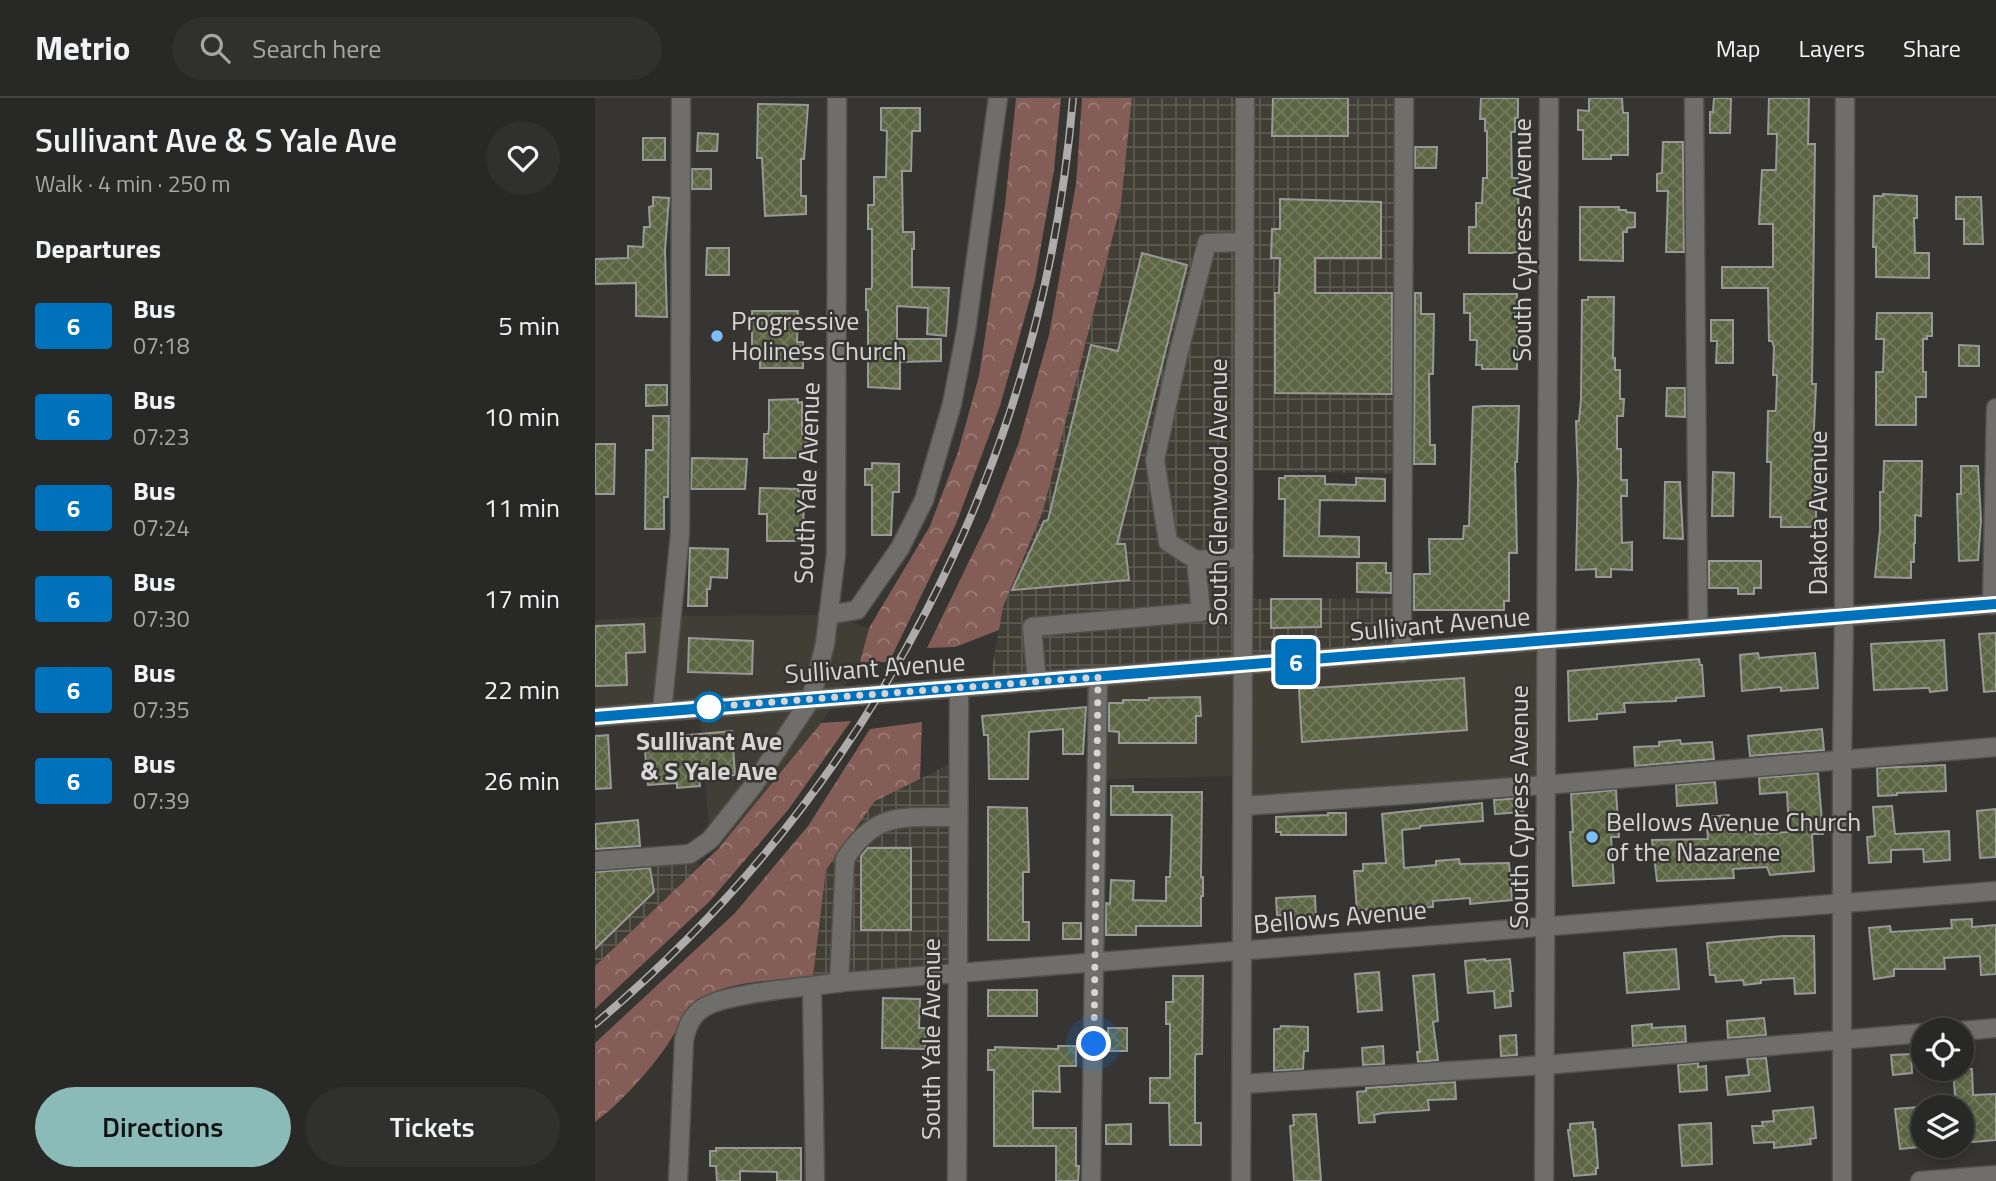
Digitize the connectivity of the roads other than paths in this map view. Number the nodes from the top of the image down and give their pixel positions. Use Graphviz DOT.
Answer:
graph roads {
  1 [pos="681,98"];
  2 [pos="837,98"];
  3 [pos="998,98"];
  4 [pos="1245,98"];
  5 [pos="1403,98"];
  6 [pos="1549,98"];
  7 [pos="1694,98"];
  8 [pos="1845,98"];
  9 [pos="1245,242"];
  10 [pos="1996,408"];
  11 [pos="1244,556"];
  12 [pos="1196,561"];
  13 [pos="1994,604"];
  14 [pos="828,615"];
  15 [pos="1844,616"];
  16 [pos="1698,628"];
  17 [pos="1546,641"];
  18 [pos="1402,653"];
  19 [pos="1244,666"];
  20 [pos="1098,677"];
  21 [pos="1037,682"];
  22 [pos="959,688"];
  23 [pos="811,699"];
  24 [pos="662,711"];
  25 [pos="595,717"];
  26 [pos="1996,747"];
  27 [pos="1842,761"];
  28 [pos="1545,785"];
  29 [pos="1244,806"];
  30 [pos="958,817"];
  31 [pos="595,861"];
  32 [pos="1996,891"];
  33 [pos="1842,903"];
  34 [pos="1545,927"];
  35 [pos="1242,951"];
  36 [pos="1095,962"];
  37 [pos="957,974"];
  38 [pos="839,983"];
  39 [pos="812,987"];
  40 [pos="1996,1028"];
  41 [pos="1974,1030"];
  42 [pos="1911,1034"];
  43 [pos="1843,1039"];
  44 [pos="1545,1065"];
  45 [pos="1242,1084"];
  46 [pos="1996,1175"];
  47 [pos="678,1181"];
  48 [pos="815,1181"];
  49 [pos="957,1181"];
  50 [pos="1091,1181"];
  51 [pos="1241,1181"];
  52 [pos="1544,1181"];
  53 [pos="1842,1181"];
  54 [pos="1920,1181"];
  1 -- 24 [label="street"];
  2 -- 14 [label="street, South Yale Avenue"];
  3 -- 14 [label="street"];
  4 -- 9 [label="street, South Glenwood Avenue"];
  5 -- 18 [label="street"];
  6 -- 17 [label="street, South Cypress Avenue"];
  7 -- 16 [label="street"];
  8 -- 15 [label="street, Dakota Avenue"];
  9 -- 11 [label="street, South Glenwood Avenue"];
  9 -- 12 [label="street"];
  10 -- 13 [label="street"];
  11 -- 12 [label="street"];
  11 -- 19 [label="street, South Glenwood Avenue"];
  12 -- 21 [label="street"];
  13 -- 15 [label="street, Sullivant Avenue"];
  14 -- 23 [label="street, South Yale Avenue"];
  15 -- 16 [label="street, Sullivant Avenue"];
  15 -- 27 [label="street, Dakota Avenue"];
  16 -- 17 [label="street, Sullivant Avenue"];
  17 -- 18 [label="street, Sullivant Avenue"];
  17 -- 28 [label="street, South Cypress Avenue"];
  18 -- 19 [label="street, Sullivant Avenue"];
  19 -- 20 [label="street, Sullivant Avenue"];
  19 -- 29 [label="street, South Glenwood Avenue"];
  20 -- 21 [label="street, Sullivant Avenue"];
  20 -- 36 [label="street"];
  21 -- 22 [label="street, Sullivant Avenue"];
  22 -- 23 [label="street, Sullivant Avenue"];
  22 -- 30 [label="street, South Yale Avenue"];
  23 -- 24 [label="street, Sullivant Avenue"];
  23 -- 31 [label="street, South Yale Avenue"];
  24 -- 25 [label="street, Sullivant Avenue"];
  26 -- 27 [label="street"];
  27 -- 28 [label="street"];
  27 -- 33 [label="street, Dakota Avenue"];
  28 -- 29 [label="street"];
  28 -- 34 [label="street, South Cypress Avenue"];
  29 -- 35 [label="street, South Glenwood Avenue"];
  30 -- 37 [label="street, South Yale Avenue"];
  30 -- 38 [label="street"];
  32 -- 33 [label="street, Bellows Avenue"];
  33 -- 34 [label="street, Bellows Avenue"];
  33 -- 43 [label="street, Dakota Avenue"];
  34 -- 35 [label="street, Bellows Avenue"];
  34 -- 44 [label="street, South Cypress Avenue"];
  35 -- 36 [label="street, Bellows Avenue"];
  35 -- 45 [label="street, South Glenwood Avenue"];
  36 -- 37 [label="street, Bellows Avenue"];
  36 -- 50 [label="street"];
  37 -- 38 [label="street, Bellows Avenue"];
  37 -- 49 [label="street, South Yale Avenue"];
  38 -- 39 [label="street, Bellows Avenue"];
  39 -- 47 [label="street, Bellows Avenue"];
  39 -- 48 [label="street"];
  40 -- 41 [label="street"];
  42 -- 43 [label="street"];
  43 -- 44 [label="street"];
  43 -- 53 [label="street, Dakota Avenue"];
  44 -- 45 [label="street"];
  44 -- 52 [label="street, South Cypress Avenue"];
  45 -- 51 [label="street, South Glenwood Avenue"];
  46 -- 54 [label="street"];
}
